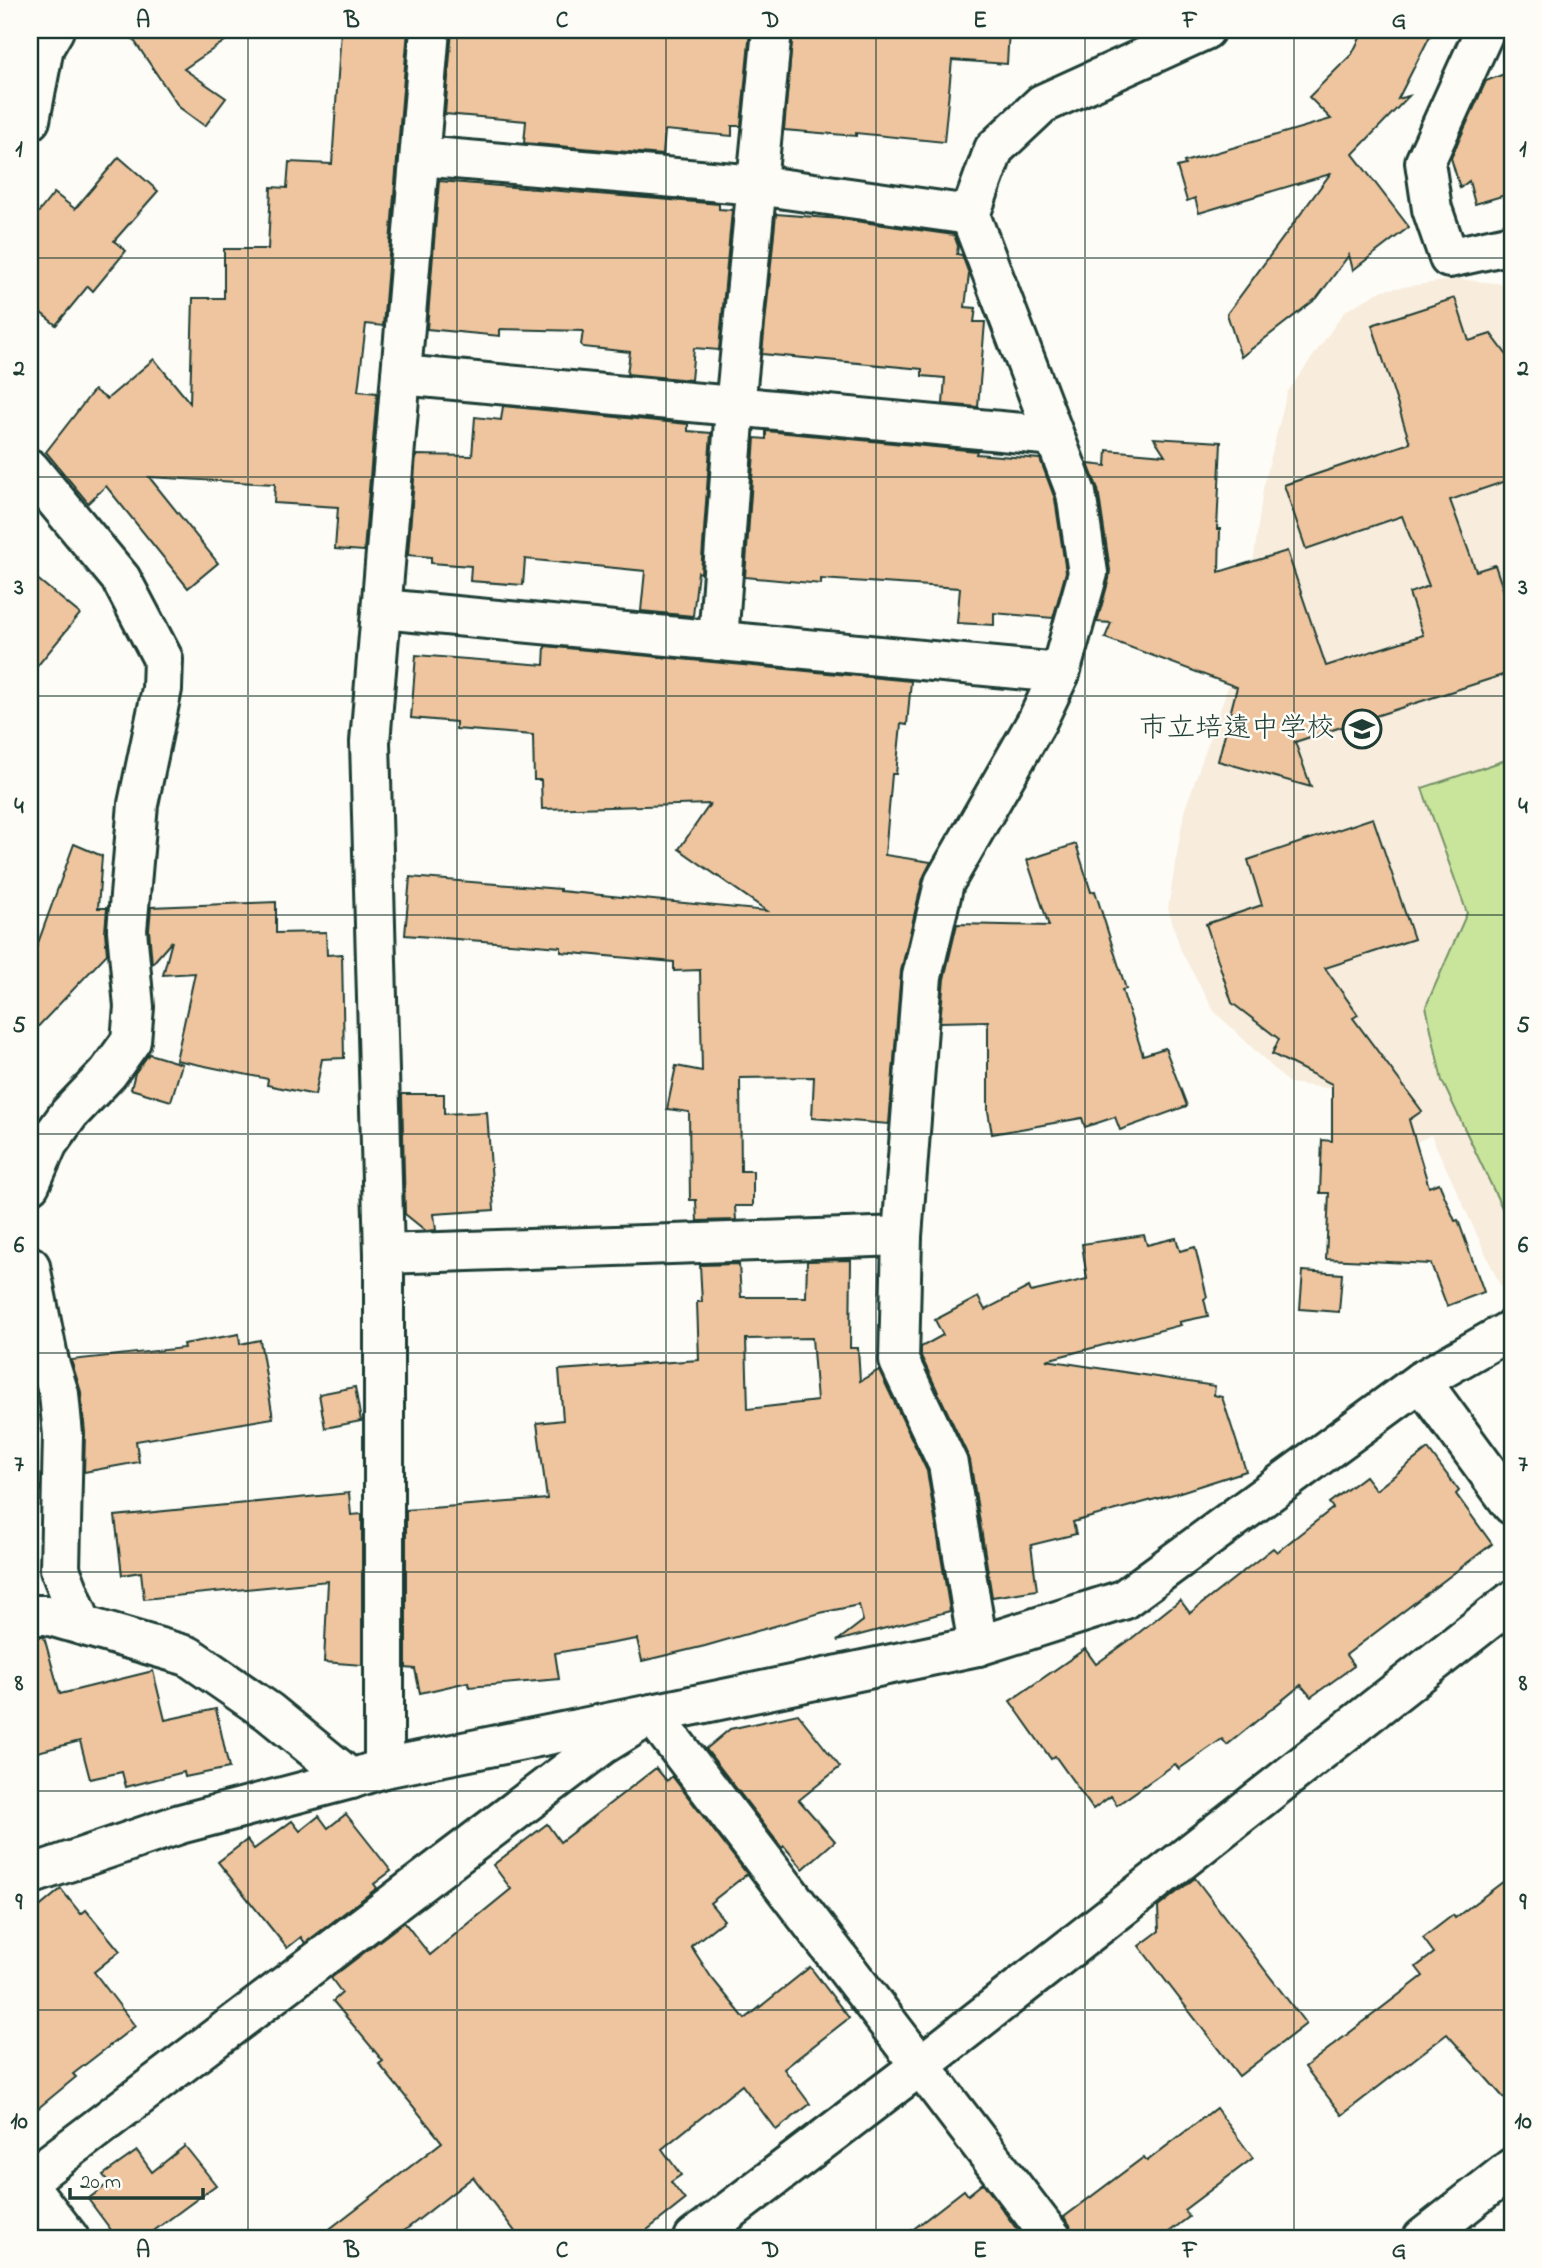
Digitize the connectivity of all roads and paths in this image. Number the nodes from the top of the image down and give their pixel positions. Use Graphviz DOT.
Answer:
graph roads {
  1 [pos="54,30"];
  2 [pos="430,30"];
  3 [pos="772,30"];
  4 [pos="1205,30"];
  5 [pos="1485,30"];
  6 [pos="30,120"];
  7 [pos="420,156"];
  8 [pos="757,185"];
  9 [pos="970,215"];
  10 [pos="1512,244"];
  11 [pos="401,374"];
  12 [pos="735,407"];
  13 [pos="1054,436"];
  14 [pos="30,469"];
  15 [pos="382,609"];
  16 [pos="718,641"];
  17 [pos="1060,673"];
  18 [pos="30,1184"];
  19 [pos="902,1236"];
  20 [pos="384,1254"];
  21 [pos="30,1266"];
  22 [pos="1512,1329"];
  23 [pos="1421,1381"];
  24 [pos="1512,1505"];
  25 [pos="1512,1601"];
  26 [pos="30,1615"];
  27 [pos="82,1625"];
  28 [pos="978,1646"];
  29 [pos="652,1714"];
  30 [pos="368,1773"];
  31 [pos="30,1875"];
  32 [pos="921,2065"];
  33 [pos="1512,2168"];
  34 [pos="30,2179"];
  35 [pos="30,2188"];
  36 [pos="69,2238"];
  37 [pos="694,2238"];
  38 [pos="1052,2238"];
  39 [pos="1423,2238"];
  1 -- 6 [label="street"];
  2 -- 7 [label="street"];
  3 -- 8 [label="street"];
  4 -- 9 [label="street"];
  5 -- 10 [label="street"];
  7 -- 8 [label="street"];
  7 -- 11 [label="street"];
  8 -- 9 [label="street"];
  8 -- 12 [label="street"];
  9 -- 13 [label="street"];
  11 -- 12 [label="street"];
  11 -- 15 [label="street"];
  12 -- 13 [label="street"];
  12 -- 16 [label="street"];
  13 -- 17 [label="street"];
  14 -- 18 [label="street"];
  15 -- 16 [label="street"];
  15 -- 20 [label="street"];
  16 -- 17 [label="street"];
  17 -- 19 [label="street"];
  19 -- 20 [label="street"];
  19 -- 28 [label="street"];
  20 -- 30 [label="street"];
  21 -- 27 [label="street"];
  22 -- 23 [label="street"];
  23 -- 24 [label="street"];
  23 -- 28 [label="street"];
  25 -- 32 [label="street"];
  26 -- 27 [label="street"];
  27 -- 30 [label="street"];
  28 -- 29 [label="street"];
  29 -- 30 [label="street"];
  29 -- 32 [label="street"];
  29 -- 34 [label="street"];
  30 -- 31 [label="street"];
  32 -- 37 [label="street"];
  32 -- 38 [label="street"];
  33 -- 39 [label="street"];
  35 -- 36 [label="street"];
}
